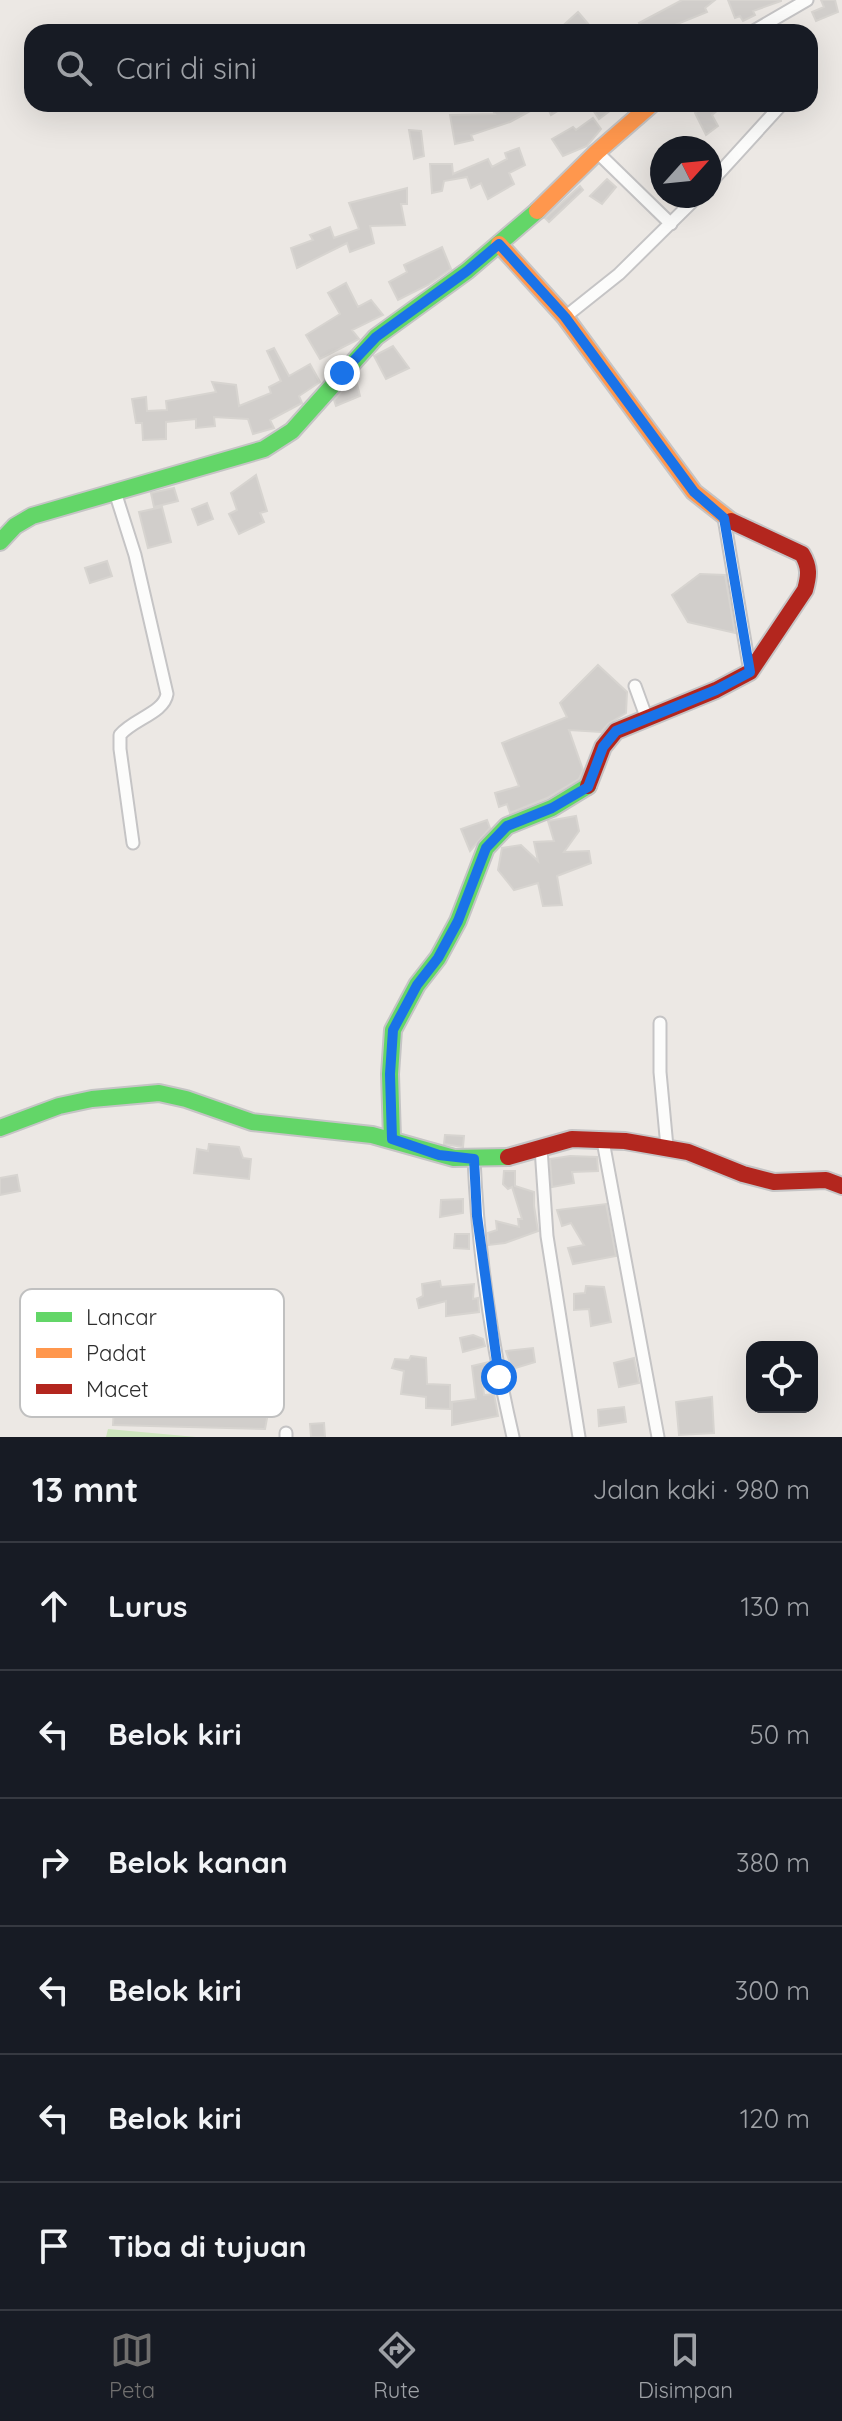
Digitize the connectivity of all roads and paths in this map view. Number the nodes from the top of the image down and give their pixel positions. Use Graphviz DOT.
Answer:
graph roads {
  1 [pos="807,0"];
  2 [pos="775,24"];
  3 [pos="643,112"];
  4 [pos="775,112"];
  5 [pos="597,152"];
  6 [pos="722,170"];
  7 [pos="686,208"];
  8 [pos="671,224"];
  9 [pos="499,244"];
  10 [pos="565,317"];
  11 [pos="115,492"];
  12 [pos="724,518"];
  13 [pos="0,542"];
  14 [pos="750,672"];
  15 [pos="635,686"];
  16 [pos="647,719"];
  17 [pos="133,843"];
  18 [pos="660,1023"];
  19 [pos="0,1128"];
  20 [pos="392,1139"];
  21 [pos="603,1141"];
  22 [pos="667,1147"];
  23 [pos="541,1148"];
  24 [pos="474,1159"];
  25 [pos="842,1186"];
  26 [pos="513,1437"];
  27 [pos="579,1437"];
  28 [pos="658,1437"];
  1 -- 2 [label="street"];
  3 -- 5 [label="street"];
  4 -- 6 [label="street"];
  5 -- 8 [label="street"];
  5 -- 9 [label="street"];
  7 -- 8 [label="street"];
  8 -- 10 [label="street"];
  9 -- 10 [label="street"];
  9 -- 11 [label="street"];
  10 -- 12 [label="street"];
  11 -- 13 [label="street"];
  11 -- 17 [label="street"];
  12 -- 14 [label="street"];
  12 -- 14 [label="street"];
  14 -- 16 [label="street"];
  15 -- 16 [label="street"];
  16 -- 20 [label="street"];
  18 -- 22 [label="street"];
  19 -- 20 [label="street"];
  20 -- 24 [label="street"];
  21 -- 22 [label="street"];
  21 -- 23 [label="street"];
  21 -- 28 [label="street"];
  22 -- 25 [label="street"];
  23 -- 24 [label="street"];
  23 -- 27 [label="street"];
  24 -- 26 [label="street"];
}
